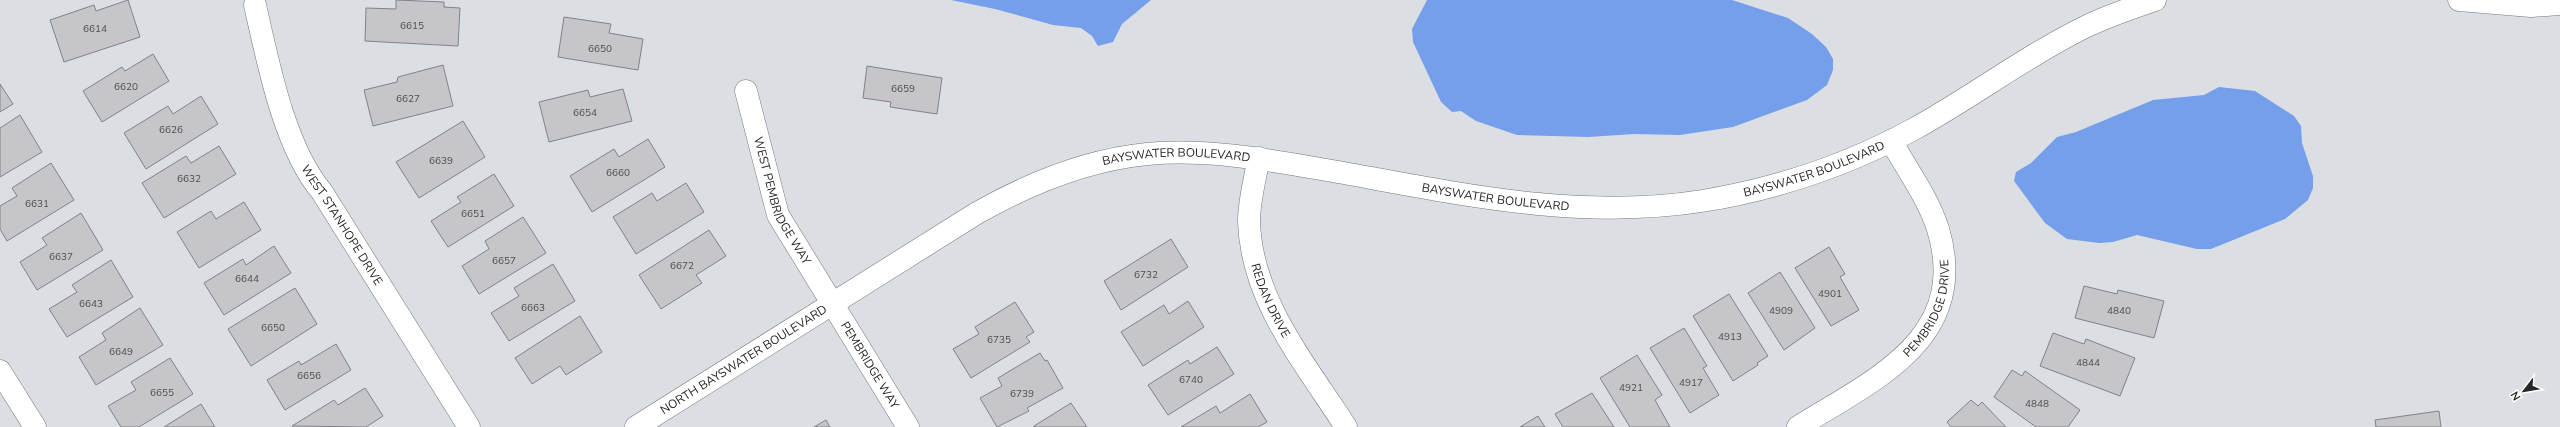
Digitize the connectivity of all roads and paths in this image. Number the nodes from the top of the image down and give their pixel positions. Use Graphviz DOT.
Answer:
graph roads {
  1 [pos="2155,0"];
  2 [pos="2458,0"];
  3 [pos="2560,4"];
  4 [pos="255,5"];
  5 [pos="746,91"];
  6 [pos="1891,141"];
  7 [pos="1259,158"];
  8 [pos="831,304"];
  9 [pos="0,371"];
  10 [pos="35,427"];
  11 [pos="469,427"];
  12 [pos="636,427"];
  13 [pos="908,427"];
  14 [pos="1346,427"];
  15 [pos="1798,427"];
  1 -- 6 [label="street, BAYSWATER BOULEVARD"];
  2 -- 3 [label="street"];
  4 -- 11 [label="street, WEST STANHOPE DRIVE"];
  5 -- 8 [label="street, WEST PEMBRIDGE WAY"];
  6 -- 7 [label="street, BAYSWATER BOULEVARD"];
  6 -- 15 [label="street, PEMBRIDGE DRIVE"];
  7 -- 8 [label="street, BAYSWATER BOULEVARD"];
  7 -- 14 [label="street, REDAN DRIVE"];
  8 -- 12 [label="street, NORTH BAYSWATER BOULEVARD"];
  8 -- 13 [label="street, PEMBRIDGE WAY"];
  9 -- 10 [label="street"];
}
